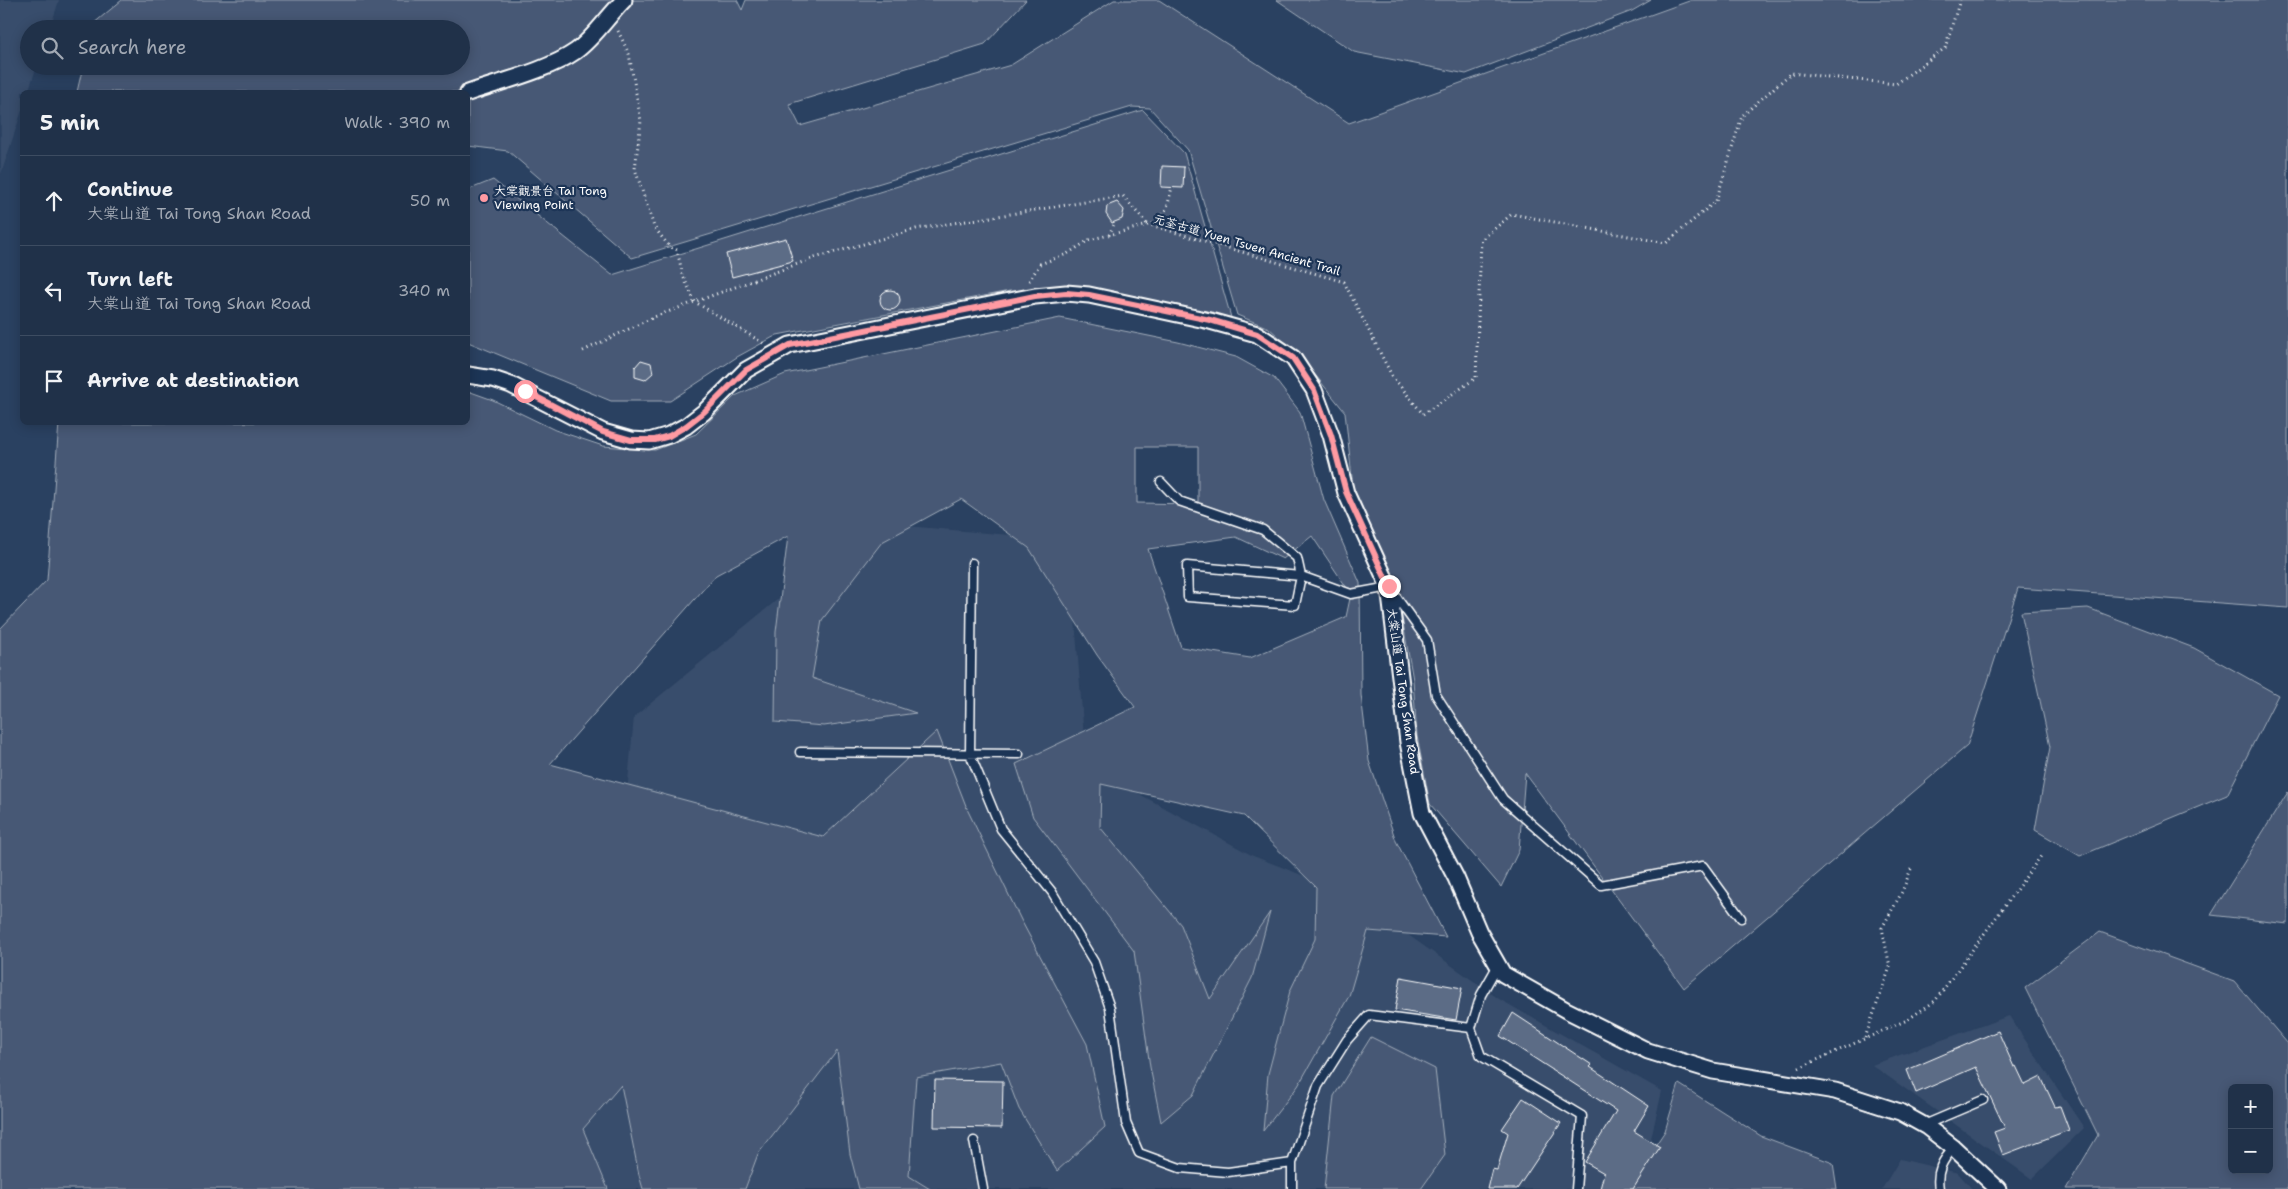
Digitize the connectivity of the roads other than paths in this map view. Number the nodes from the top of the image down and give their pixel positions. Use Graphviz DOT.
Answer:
graph roads {
  1 [pos="624,0"];
  2 [pos="470,92"];
  3 [pos="470,375"];
  4 [pos="1161,482"];
  5 [pos="972,563"];
  6 [pos="1301,576"];
  7 [pos="1390,594"];
  8 [pos="800,752"];
  9 [pos="970,754"];
  10 [pos="1019,754"];
  11 [pos="1741,918"];
  12 [pos="1498,965"];
  13 [pos="1470,1028"];
  14 [pos="1983,1100"];
  15 [pos="1924,1125"];
  16 [pos="974,1141"];
  17 [pos="1954,1148"];
  18 [pos="1292,1164"];
  19 [pos="983,1189"];
  20 [pos="1292,1189"];
  21 [pos="1576,1189"];
  22 [pos="1939,1189"];
  23 [pos="1998,1189"];
  1 -- 2 [label="street"];
  3 -- 7 [label="street, 大棠山道 Tai Tong Shan Road"];
  4 -- 6 [label="lane"];
  5 -- 9 [label="lane"];
  6 -- 6 [label="lane"];
  6 -- 7 [label="lane"];
  7 -- 11 [label="lane"];
  7 -- 12 [label="street, 大棠山道 Tai Tong Shan Road"];
  8 -- 9 [label="lane"];
  9 -- 10 [label="lane"];
  9 -- 18 [label="lane"];
  12 -- 13 [label="lane"];
  12 -- 15 [label="street, 大棠山道 Tai Tong Shan Road"];
  13 -- 18 [label="lane"];
  13 -- 21 [label="lane"];
  14 -- 15 [label="lane"];
  15 -- 17 [label="street, 大棠山道 Tai Tong Shan Road"];
  16 -- 19 [label="lane"];
  17 -- 22 [label="lane"];
  17 -- 23 [label="street, 大棠山道 Tai Tong Shan Road"];
  18 -- 20 [label="lane"];
}
